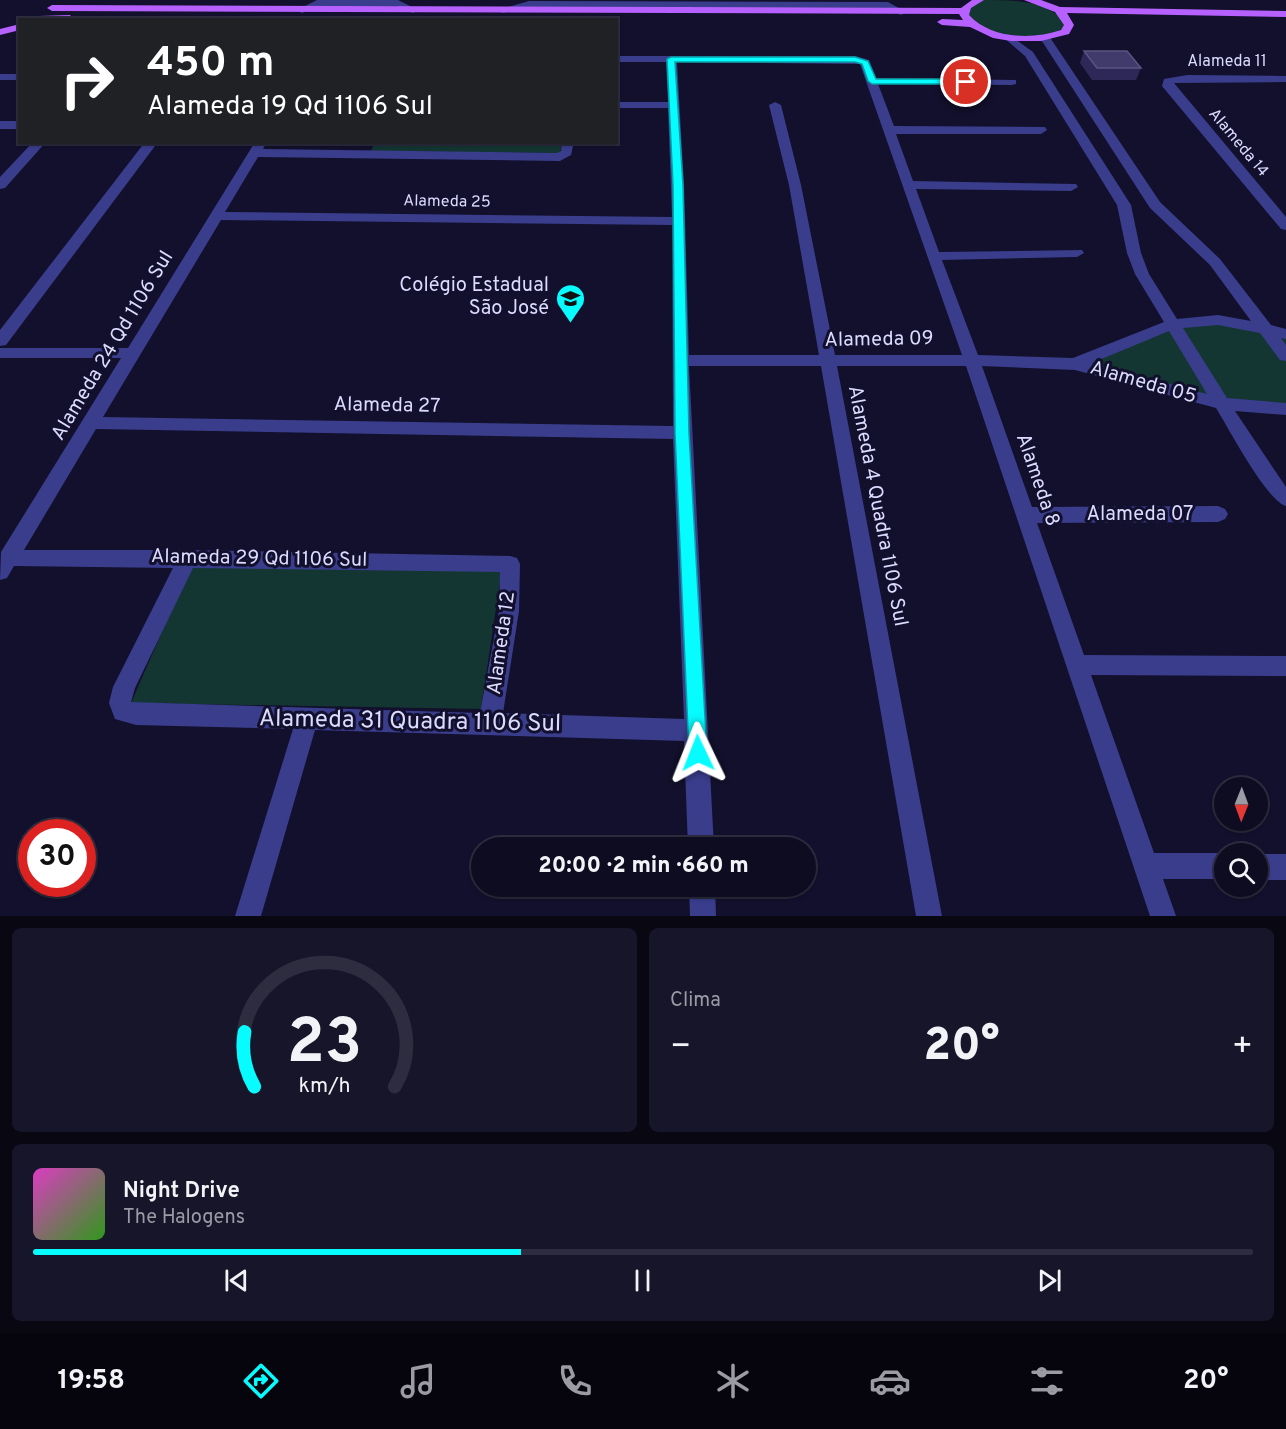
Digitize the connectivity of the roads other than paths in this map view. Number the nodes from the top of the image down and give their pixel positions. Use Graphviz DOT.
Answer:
graph roads {
  1 [pos="979,0"];
  2 [pos="1029,0"];
  3 [pos="349,2"];
  4 [pos="672,2"];
  5 [pos="52,4"];
  6 [pos="706,8"];
  7 [pos="302,9"];
  8 [pos="413,10"];
  9 [pos="503,10"];
  10 [pos="1058,10"];
  11 [pos="964,11"];
  12 [pos="1286,14"];
  13 [pos="40,18"];
  14 [pos="618,20"];
  15 [pos="1112,22"];
  16 [pos="1286,23"];
  17 [pos="972,24"];
  18 [pos="18,28"];
  19 [pos="0,32"];
  20 [pos="1008,37"];
  21 [pos="1045,38"];
  22 [pos="618,59"];
  23 [pos="671,59"];
  24 [pos="0,77"];
  25 [pos="18,77"];
  26 [pos="1286,79"];
  27 [pos="872,81"];
  28 [pos="1168,81"];
  29 [pos="1012,82"];
  30 [pos="618,105"];
  31 [pos="674,105"];
  32 [pos="775,105"];
  33 [pos="0,125"];
  34 [pos="18,125"];
  35 [pos="889,130"];
  36 [pos="1041,130"];
  37 [pos="38,144"];
  38 [pos="150,144"];
  39 [pos="365,144"];
  40 [pos="258,148"];
  41 [pos="566,149"];
  42 [pos="361,155"];
  43 [pos="1,182"];
  44 [pos="909,185"];
  45 [pos="1071,187"];
  46 [pos="217,216"];
  47 [pos="678,221"];
  48 [pos="1286,226"];
  49 [pos="1077,254"];
  50 [pos="933,256"];
  51 [pos="1173,326"];
  52 [pos="1267,331"];
  53 [pos="1286,334"];
  54 [pos="0,341"];
  55 [pos="0,353"];
  56 [pos="134,353"];
  57 [pos="1286,356"];
  58 [pos="972,360"];
  59 [pos="682,361"];
  60 [pos="827,362"];
  61 [pos="1075,364"];
  62 [pos="1222,404"];
  63 [pos="1286,409"];
  64 [pos="91,423"];
  65 [pos="682,433"];
  66 [pos="1286,499"];
  67 [pos="1218,514"];
  68 [pos="1025,515"];
  69 [pos="188,558"];
  70 [pos="510,564"];
  71 [pos="4,565"];
  72 [pos="1079,666"];
  73 [pos="1286,666"];
  74 [pos="307,720"];
  75 [pos="490,723"];
  76 [pos="697,730"];
  77 [pos="701,837"];
  78 [pos="1147,866"];
  79 [pos="1214,866"];
  80 [pos="1268,867"];
  81 [pos="1286,867"];
  82 [pos="702,897"];
  83 [pos="248,916"];
  84 [pos="703,916"];
  85 [pos="929,916"];
  86 [pos="1163,916"];
  1 -- 11 [label="main road"];
  2 -- 10 [label="main road"];
  3 -- 7 [label="street"];
  3 -- 8 [label="street"];
  4 -- 6 [label="street"];
  4 -- 9 [label="street"];
  5 -- 7 [label="main road"];
  5 -- 13 [label="main road"];
  6 -- 9 [label="main road"];
  6 -- 11 [label="main road"];
  7 -- 8 [label="main road"];
  8 -- 9 [label="main road"];
  10 -- 12 [label="main road"];
  10 -- 21 [label="main road"];
  11 -- 17 [label="main road"];
  14 -- 17 [label="main road"];
  15 -- 16 [label="main road"];
  17 -- 20 [label="main road"];
  18 -- 19 [label="main road"];
  20 -- 21 [label="main road"];
  20 -- 51 [label="street"];
  21 -- 52 [label="street"];
  22 -- 23 [label="street"];
  23 -- 27 [label="street, Alameda 8"];
  23 -- 31 [label="street"];
  24 -- 25 [label="street"];
  26 -- 28 [label="street, Alameda 11"];
  27 -- 29 [label="street"];
  27 -- 35 [label="street, Alameda 8"];
  28 -- 48 [label="street, Alameda 14"];
  30 -- 31 [label="street"];
  31 -- 47 [label="street"];
  32 -- 60 [label="street, Alameda 4 Quadra 1106 Sul"];
  33 -- 34 [label="street"];
  35 -- 36 [label="street"];
  35 -- 44 [label="street, Alameda 8"];
  37 -- 43 [label="street"];
  38 -- 54 [label="street"];
  39 -- 42 [label="street"];
  40 -- 42 [label="street"];
  40 -- 46 [label="street, Alameda 24 Qd 1106 Sul"];
  41 -- 42 [label="street"];
  44 -- 45 [label="street"];
  44 -- 50 [label="street, Alameda 8"];
  46 -- 47 [label="street, Alameda 25"];
  46 -- 56 [label="street, Alameda 24 Qd 1106 Sul"];
  47 -- 59 [label="street"];
  49 -- 50 [label="street"];
  50 -- 58 [label="street, Alameda 8"];
  51 -- 52 [label="street, Alameda 05"];
  51 -- 61 [label="street, Alameda 05"];
  51 -- 62 [label="street"];
  52 -- 53 [label="street, Alameda 05"];
  52 -- 57 [label="street"];
  55 -- 56 [label="street"];
  56 -- 64 [label="street, Alameda 24 Qd 1106 Sul"];
  58 -- 60 [label="street, Alameda 09"];
  58 -- 61 [label="street, Alameda 09"];
  58 -- 68 [label="street, Alameda 8"];
  59 -- 60 [label="street, Alameda 09"];
  59 -- 65 [label="street"];
  60 -- 85 [label="street, Alameda 4 Quadra 1106 Sul"];
  61 -- 62 [label="street, Alameda 05"];
  62 -- 63 [label="street, Alameda 05"];
  62 -- 66 [label="street"];
  64 -- 65 [label="street, Alameda 27"];
  64 -- 71 [label="street, Alameda 24 Qd 1106 Sul"];
  65 -- 76 [label="street"];
  67 -- 68 [label="street, Alameda 07"];
  68 -- 72 [label="street, Alameda 8"];
  69 -- 70 [label="street, Alameda 29 Qd 1106 Sul"];
  69 -- 71 [label="street, Alameda 29 Qd 1106 Sul"];
  69 -- 74 [label="street, Alameda 31 Quadra 1106 Sul"];
  70 -- 75 [label="street, Alameda 12"];
  72 -- 73 [label="street"];
  72 -- 78 [label="street, Alameda 8"];
  74 -- 75 [label="street, Alameda 31 Quadra 1106 Sul"];
  74 -- 83 [label="street"];
  75 -- 76 [label="street, Alameda 31 Quadra 1106 Sul"];
  76 -- 77 [label="street"];
  78 -- 79 [label="street"];
  78 -- 86 [label="street, Alameda 8"];
  80 -- 81 [label="street"];
  82 -- 84 [label="street"];
}
